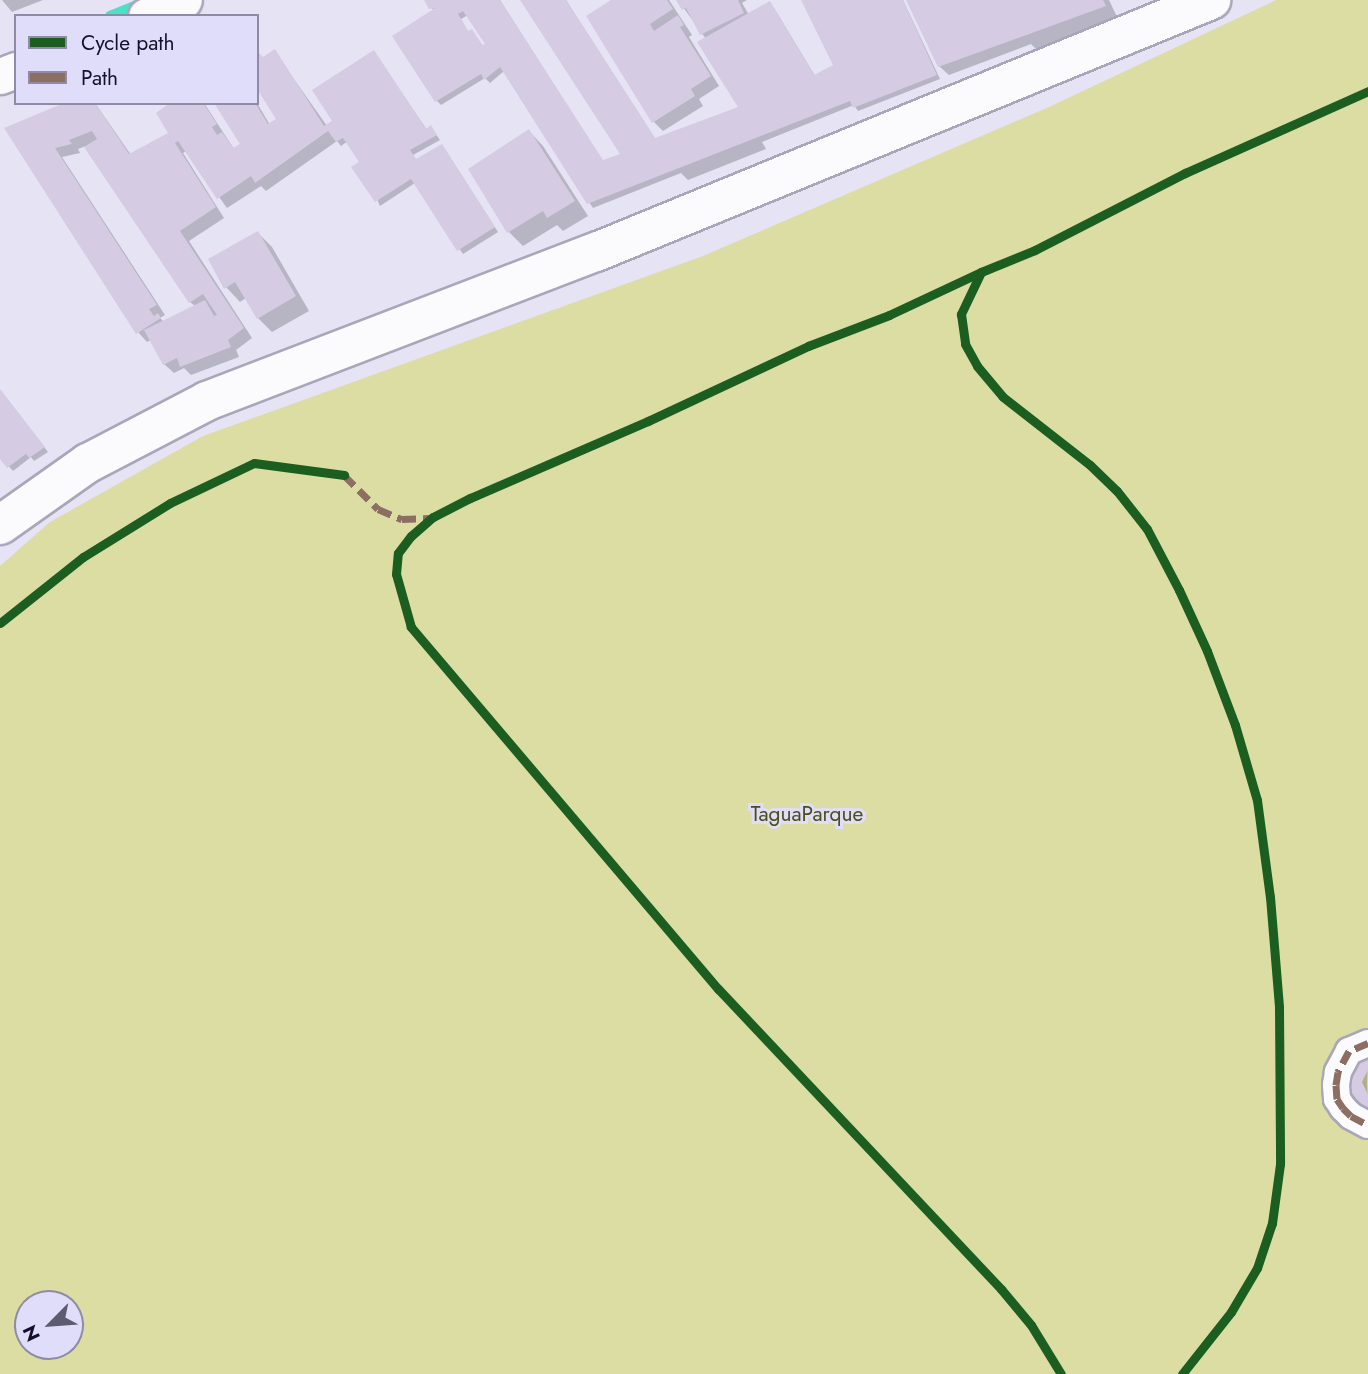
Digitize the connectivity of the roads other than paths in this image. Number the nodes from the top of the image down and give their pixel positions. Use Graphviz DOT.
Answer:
graph roads {
  1 [pos="184,0"];
  2 [pos="1211,0"];
  3 [pos="151,14"];
  4 [pos="0,526"];
  5 [pos="1368,1043"];
  6 [pos="1368,1125"];
  1 -- 3 [label="street"];
  2 -- 4 [label="street"];
  5 -- 6 [label="street"];
}
